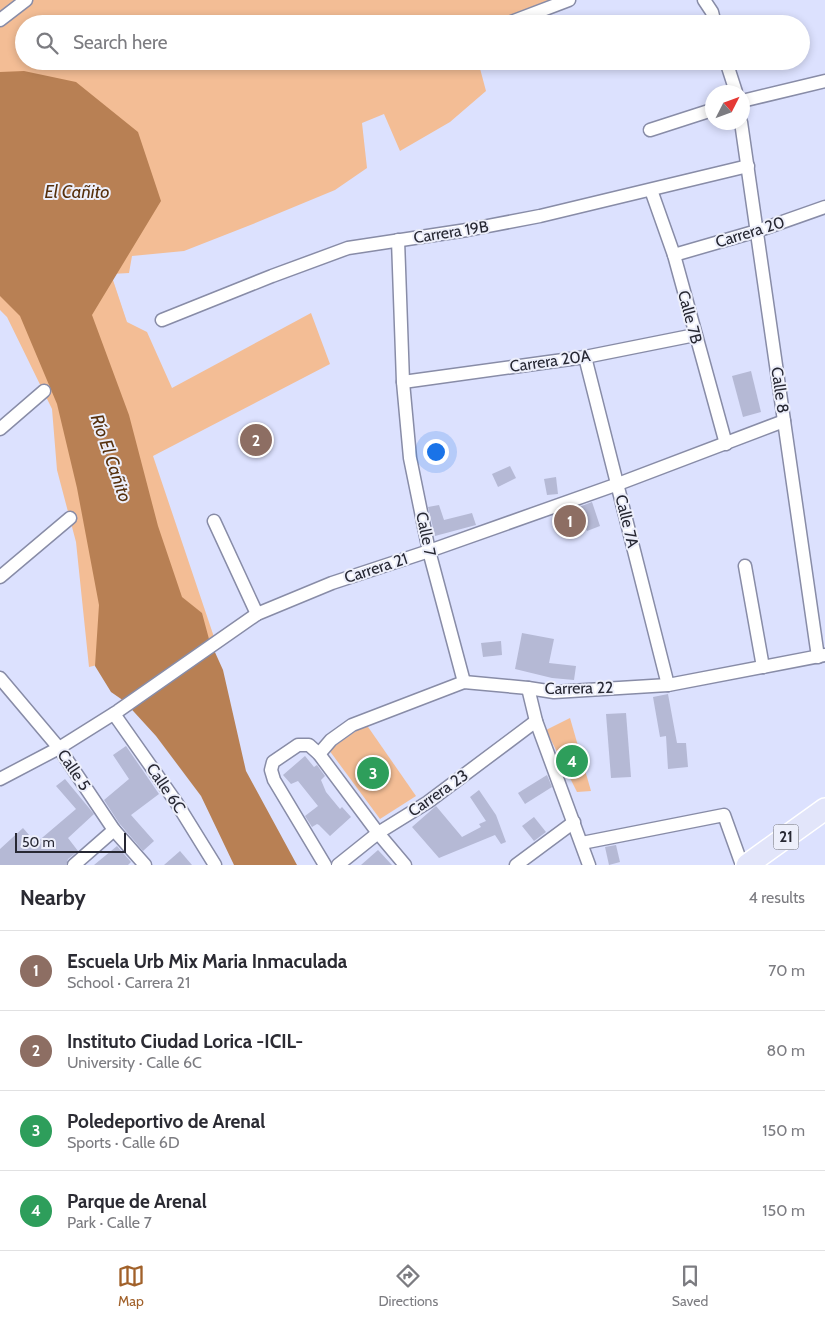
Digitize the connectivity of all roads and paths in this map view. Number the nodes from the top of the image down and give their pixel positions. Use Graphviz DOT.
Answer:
graph roads {
  1 [pos="26,0"];
  2 [pos="569,0"];
  3 [pos="704,0"];
  4 [pos="530,15"];
  5 [pos="713,15"];
  6 [pos="0,20"];
  7 [pos="729,70"];
  8 [pos="825,81"];
  9 [pos="734,85"];
  10 [pos="750,99"];
  11 [pos="705,112"];
  12 [pos="650,130"];
  13 [pos="742,130"];
  14 [pos="748,166"];
  15 [pos="651,190"];
  16 [pos="825,207"];
  17 [pos="757,232"];
  18 [pos="398,240"];
  19 [pos="674,254"];
  20 [pos="162,320"];
  21 [pos="695,335"];
  22 [pos="585,357"];
  23 [pos="403,382"];
  24 [pos="44,391"];
  25 [pos="784,421"];
  26 [pos="0,429"];
  27 [pos="726,444"];
  28 [pos="618,484"];
  29 [pos="70,518"];
  30 [pos="214,521"];
  31 [pos="429,551"];
  32 [pos="745,566"];
  33 [pos="0,577"];
  34 [pos="257,614"];
  35 [pos="822,656"];
  36 [pos="763,667"];
  37 [pos="0,678"];
  38 [pos="464,682"];
  39 [pos="668,685"];
  40 [pos="528,688"];
  41 [pos="116,713"];
  42 [pos="536,720"];
  43 [pos="59,748"];
  44 [pos="319,754"];
  45 [pos="0,779"];
  46 [pos="825,809"];
  47 [pos="574,822"];
  48 [pos="114,830"];
  49 [pos="378,834"];
  50 [pos="582,843"];
  51 [pos="74,865"];
  52 [pos="145,865"];
  53 [pos="215,865"];
  54 [pos="325,865"];
  55 [pos="338,865"];
  56 [pos="405,865"];
  57 [pos="516,865"];
  58 [pos="589,865"];
  59 [pos="742,865"];
  60 [pos="747,865"];
  1 -- 6 [label="street"];
  2 -- 4 [label="street"];
  3 -- 5 [label="street"];
  7 -- 9 [label="street"];
  8 -- 10 [label="street"];
  11 -- 12 [label="street"];
  13 -- 14 [label="street, Calle 8"];
  14 -- 15 [label="street, Carrera 19B"];
  14 -- 17 [label="street, Calle 8"];
  15 -- 18 [label="street, Carrera 19B"];
  15 -- 19 [label="street, Calle 7B"];
  16 -- 17 [label="street, Carrera 20"];
  17 -- 19 [label="street, Carrera 20"];
  17 -- 25 [label="street, Calle 8"];
  18 -- 20 [label="street, Carrera 19B"];
  18 -- 23 [label="street, Calle 7"];
  19 -- 21 [label="street, Calle 7B"];
  21 -- 22 [label="street, Carrera 20A"];
  21 -- 27 [label="street, Calle 7B"];
  22 -- 23 [label="street, Carrera 20A"];
  22 -- 28 [label="street, Calle 7A"];
  23 -- 31 [label="street, Calle 7"];
  24 -- 26 [label="street"];
  25 -- 27 [label="street, Carrera 21"];
  25 -- 35 [label="street, Calle 8"];
  27 -- 28 [label="street, Carrera 21"];
  28 -- 31 [label="street, Carrera 21"];
  28 -- 39 [label="street, Calle 7A"];
  29 -- 33 [label="street"];
  30 -- 34 [label="street"];
  31 -- 34 [label="street, Carrera 21"];
  31 -- 38 [label="street, Calle 7"];
  32 -- 36 [label="street"];
  34 -- 41 [label="street, Carrera 21"];
  35 -- 36 [label="street, Carrera 22"];
  36 -- 39 [label="street, Carrera 22"];
  37 -- 43 [label="street, Calle 5"];
  38 -- 40 [label="street, Carrera 22"];
  38 -- 44 [label="street, Carrera 22"];
  39 -- 40 [label="street, Carrera 22"];
  40 -- 42 [label="street"];
  41 -- 43 [label="street, Carrera 21"];
  41 -- 53 [label="street, Calle 6C"];
  42 -- 47 [label="street"];
  42 -- 49 [label="street, Carrera 23"];
  43 -- 45 [label="street, Carrera 21"];
  43 -- 48 [label="street, Calle 5"];
  44 -- 49 [label="street"];
  44 -- 54 [label="street"];
  46 -- 60 [label="main road, 21"];
  47 -- 50 [label="street"];
  47 -- 57 [label="street"];
  48 -- 51 [label="street"];
  48 -- 52 [label="street, Calle 5"];
  49 -- 55 [label="street, Carrera 23"];
  49 -- 56 [label="street"];
  50 -- 58 [label="street"];
  50 -- 59 [label="street"];
}
